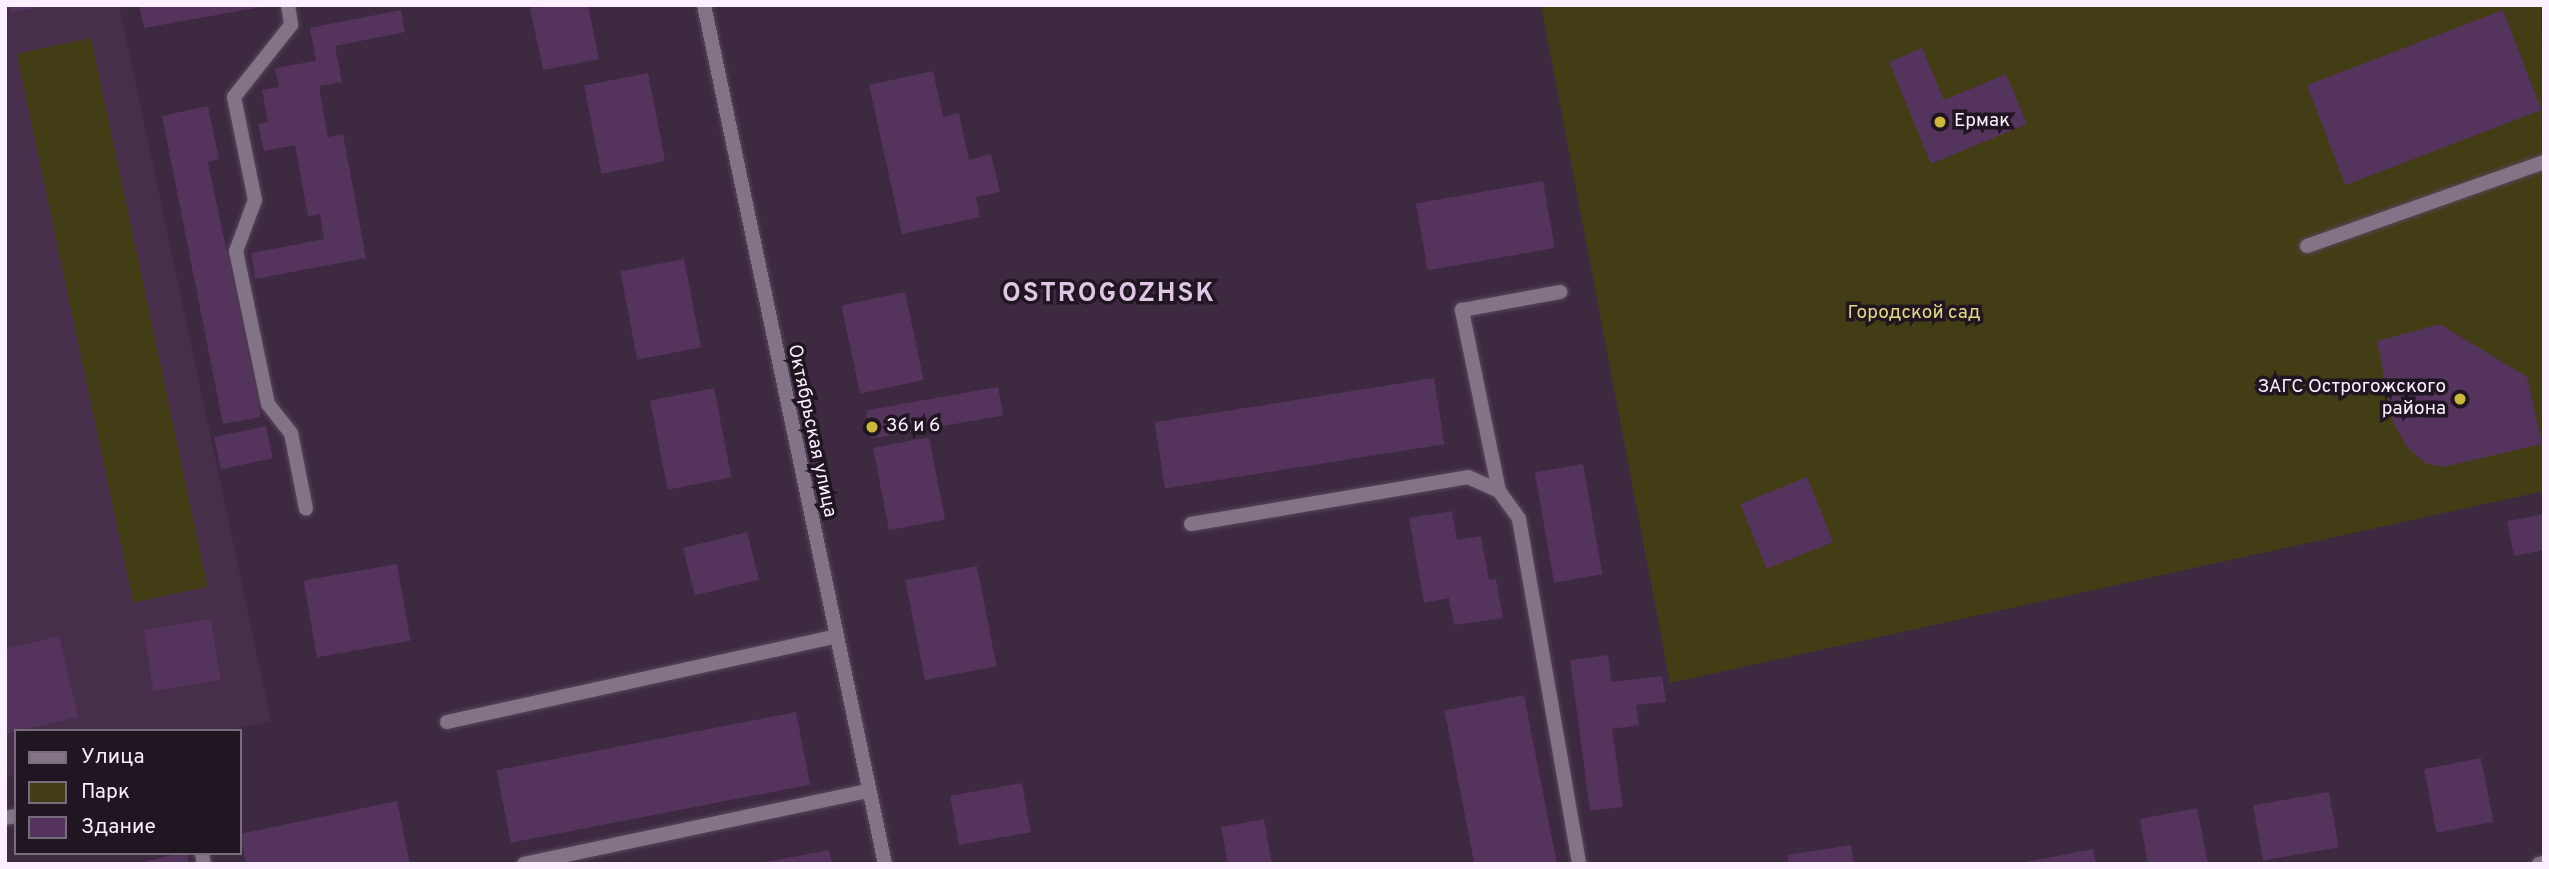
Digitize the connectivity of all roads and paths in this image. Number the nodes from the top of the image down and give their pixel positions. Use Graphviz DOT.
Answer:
graph roads {
  1 [pos="288,5"];
  2 [pos="704,5"];
  3 [pos="2544,162"];
  4 [pos="2307,246"];
  5 [pos="1560,292"];
  6 [pos="1499,491"];
  7 [pos="306,509"];
  8 [pos="1191,524"];
  9 [pos="834,637"];
  10 [pos="447,722"];
  11 [pos="868,792"];
  12 [pos="524,864"];
  13 [pos="885,864"];
  14 [pos="1580,864"];
  1 -- 7 [label="street"];
  2 -- 9 [label="street, Октябрьская улица"];
  3 -- 4 [label="street"];
  5 -- 6 [label="street"];
  6 -- 8 [label="street"];
  6 -- 14 [label="street"];
  9 -- 10 [label="street"];
  9 -- 11 [label="street, Октябрьская улица"];
  11 -- 12 [label="street"];
  11 -- 13 [label="street, Октябрьская улица"];
}
